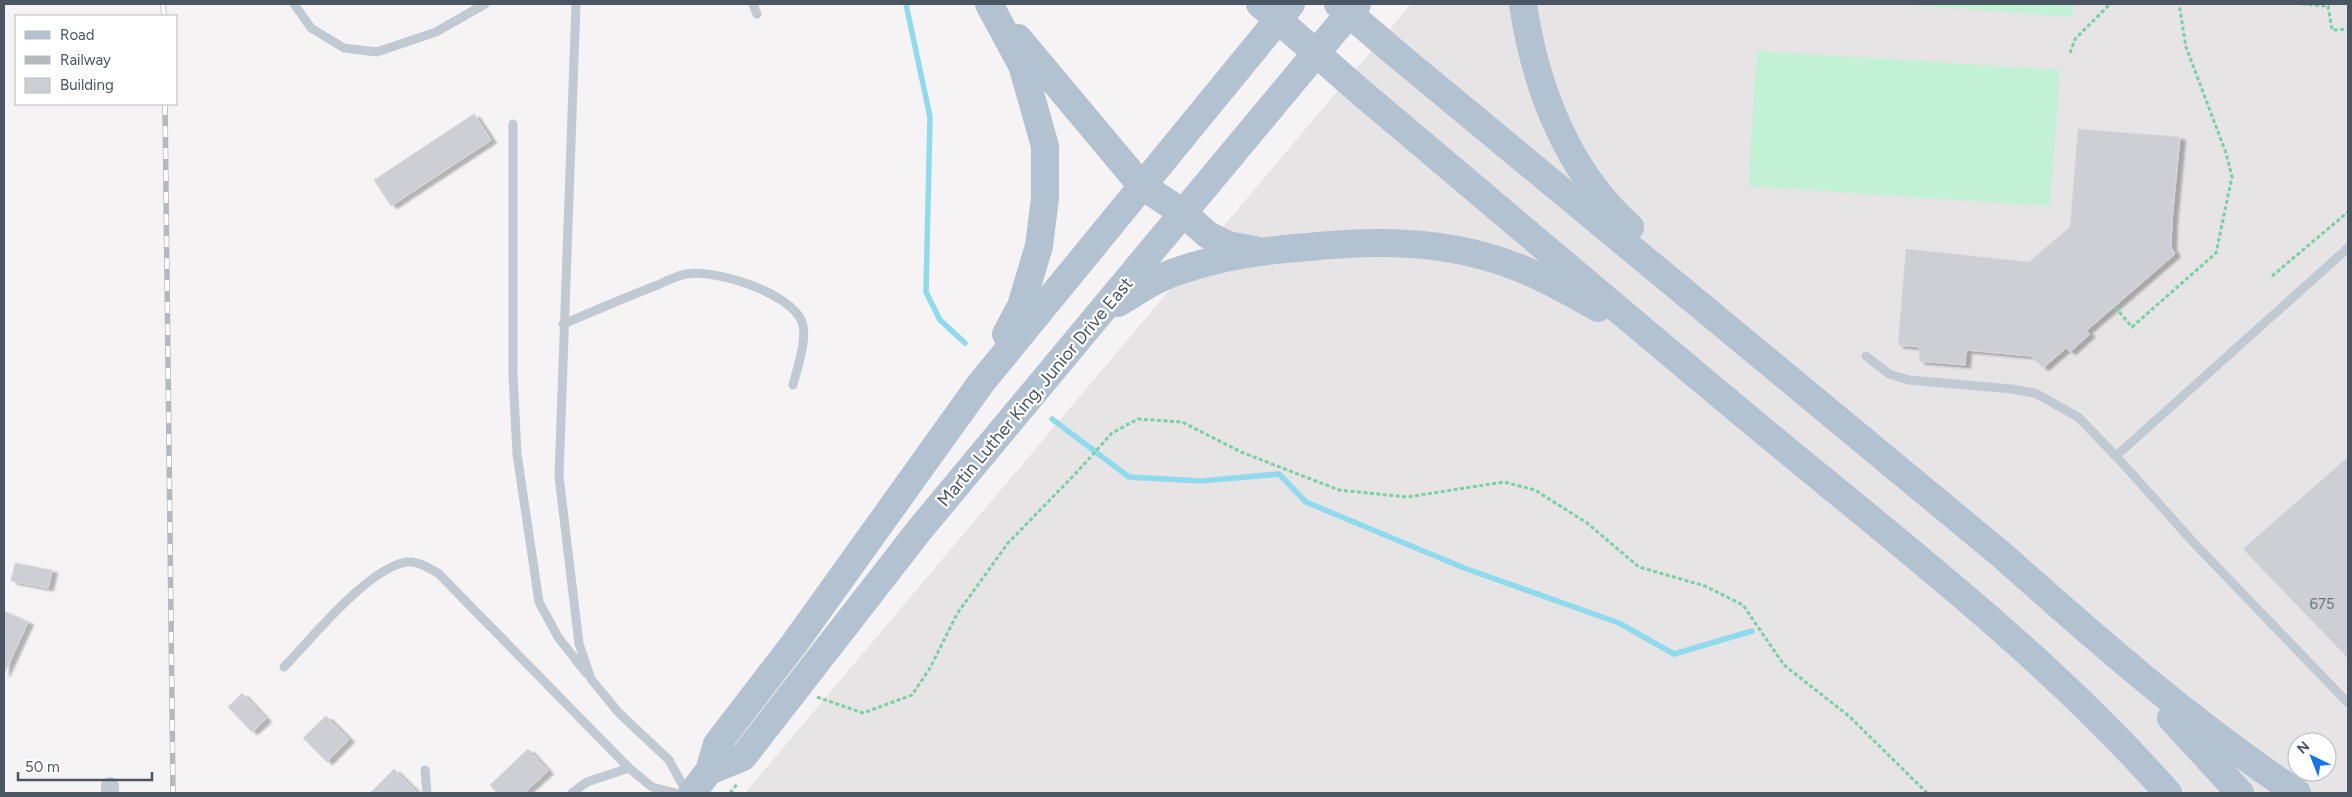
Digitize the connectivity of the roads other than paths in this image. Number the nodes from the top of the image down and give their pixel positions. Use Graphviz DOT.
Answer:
graph roads {
  1 [pos="294,4"];
  2 [pos="485,4"];
  3 [pos="576,4"];
  4 [pos="753,4"];
  5 [pos="990,4"];
  6 [pos="1260,4"];
  7 [pos="1291,4"];
  8 [pos="1338,4"];
  9 [pos="1358,4"];
  10 [pos="1523,4"];
  11 [pos="757,14"];
  12 [pos="513,124"];
  13 [pos="1141,186"];
  14 [pos="1183,213"];
  15 [pos="2348,248"];
  16 [pos="1261,251"];
  17 [pos="1101,313"];
  18 [pos="563,324"];
  19 [pos="1731,330"];
  20 [pos="1866,356"];
  21 [pos="981,383"];
  22 [pos="793,386"];
  23 [pos="1778,443"];
  24 [pos="2116,456"];
  25 [pos="2092,636"];
  26 [pos="284,667"];
  27 [pos="591,679"];
  28 [pos="2348,702"];
  29 [pos="629,768"];
  30 [pos="425,770"];
  31 [pos="709,771"];
  32 [pos="427,793"];
  33 [pos="572,793"];
  34 [pos="676,793"];
  35 [pos="688,793"];
  36 [pos="692,793"];
  37 [pos="2168,793"];
  38 [pos="2240,793"];
  39 [pos="2297,793"];
  1 -- 2 [label="lane"];
  3 -- 18 [label="lane"];
  4 -- 11 [label="lane"];
  5 -- 13 [label="main road"];
  5 -- 21 [label="main road"];
  6 -- 23 [label="main road, bridge"];
  7 -- 13 [label="main road, Martin Luther King, Junior Drive East"];
  8 -- 19 [label="main road, bridge"];
  9 -- 14 [label="main road, Martin Luther King, Junior Drive East"];
  10 -- 19 [label="main road"];
  12 -- 27 [label="lane"];
  13 -- 14 [label="main road"];
  13 -- 21 [label="main road, Martin Luther King, Junior Drive East"];
  14 -- 16 [label="main road"];
  14 -- 17 [label="main road, Martin Luther King, Junior Drive East"];
  15 -- 24 [label="lane"];
  16 -- 17 [label="main road"];
  16 -- 23 [label="main road"];
  17 -- 31 [label="main road, Martin Luther King, Junior Drive East"];
  18 -- 22 [label="lane"];
  18 -- 27 [label="lane"];
  19 -- 25 [label="main road"];
  20 -- 24 [label="lane"];
  21 -- 31 [label="main road, Martin Luther King, Junior Drive East"];
  23 -- 37 [label="main road"];
  24 -- 28 [label="lane"];
  25 -- 38 [label="main road"];
  25 -- 39 [label="main road"];
  26 -- 29 [label="lane"];
  27 -- 35 [label="lane"];
  29 -- 33 [label="lane"];
  29 -- 34 [label="lane"];
  30 -- 32 [label="lane"];
  31 -- 36 [label="main road, Martin Luther King, Junior Drive East"];
}
